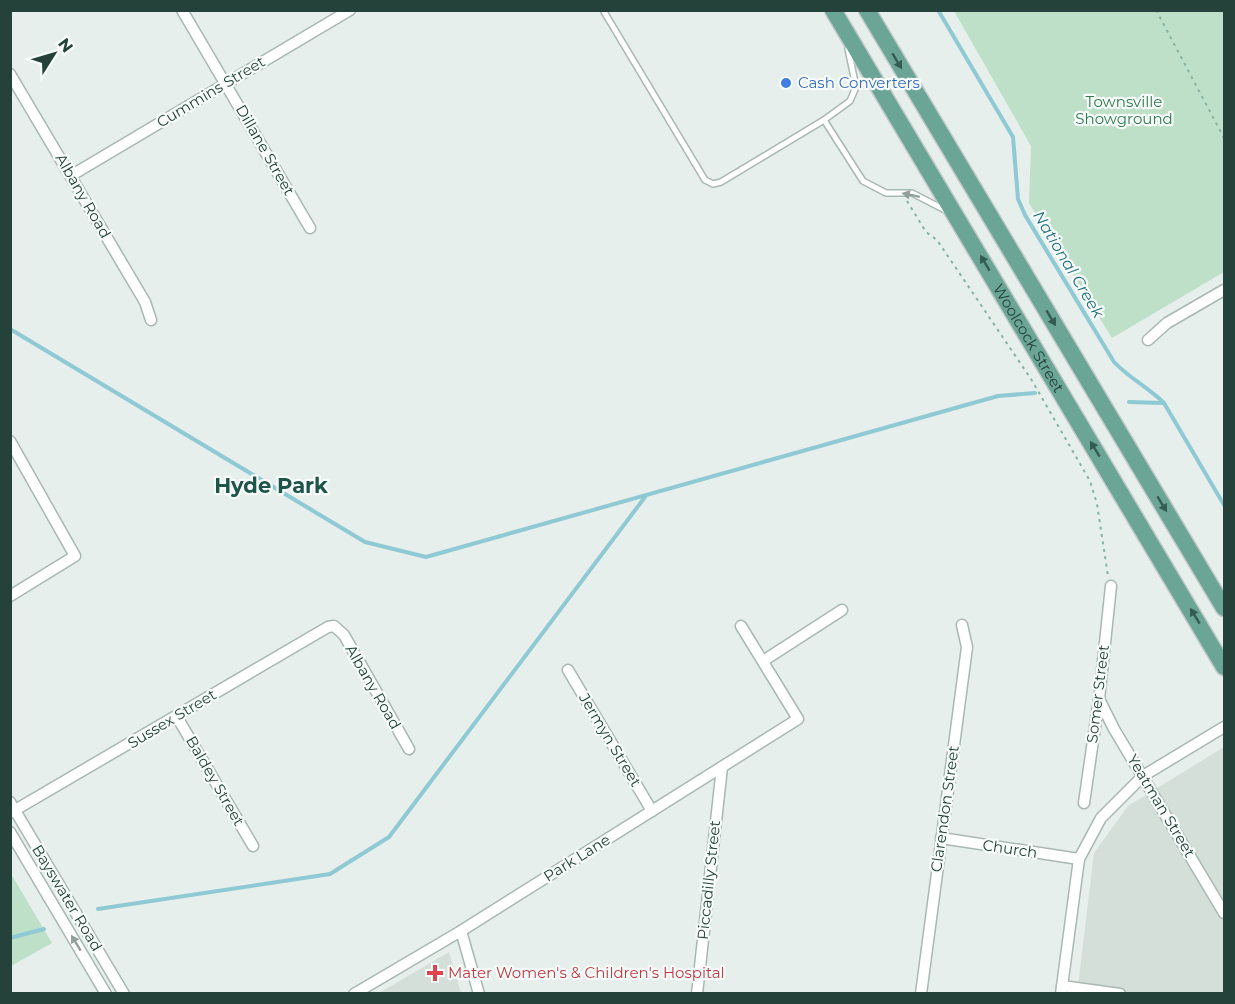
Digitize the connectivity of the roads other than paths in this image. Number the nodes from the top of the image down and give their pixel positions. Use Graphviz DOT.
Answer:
graph roads {
  1 [pos="182,10"];
  2 [pos="350,10"];
  3 [pos="603,10"];
  4 [pos="867,10"];
  5 [pos="835,14"];
  6 [pos="10,74"];
  7 [pos="226,83"];
  8 [pos="825,120"];
  9 [pos="72,175"];
  10 [pos="957,217"];
  11 [pos="310,228"];
  12 [pos="1224,290"];
  13 [pos="151,320"];
  14 [pos="1148,340"];
  15 [pos="10,441"];
  16 [pos="1111,586"];
  17 [pos="10,596"];
  18 [pos="1224,608"];
  19 [pos="842,610"];
  20 [pos="962,625"];
  21 [pos="334,626"];
  22 [pos="741,626"];
  23 [pos="763,661"];
  24 [pos="1224,667"];
  25 [pos="568,670"];
  26 [pos="1099,699"];
  27 [pos="177,717"];
  28 [pos="1224,720"];
  29 [pos="1224,727"];
  30 [pos="1211,735"];
  31 [pos="409,749"];
  32 [pos="722,767"];
  33 [pos="1143,776"];
  34 [pos="1083,803"];
  35 [pos="12,809"];
  36 [pos="652,811"];
  37 [pos="10,832"];
  38 [pos="942,838"];
  39 [pos="253,846"];
  40 [pos="1079,859"];
  41 [pos="1224,913"];
  42 [pos="461,931"];
  43 [pos="1062,990"];
  44 [pos="106,993"];
  45 [pos="124,993"];
  46 [pos="354,993"];
  47 [pos="479,993"];
  48 [pos="697,993"];
  49 [pos="921,993"];
  50 [pos="1120,993"];
  1 -- 7 [label="street, Dillane Street"];
  2 -- 7 [label="street, Cummins Street"];
  3 -- 8 [label="lane"];
  4 -- 18 [label="main road, Woolcock Street, one-way"];
  5 -- 8 [label="lane"];
  5 -- 10 [label="main road, Woolcock Street"];
  6 -- 9 [label="street, Albany Road"];
  7 -- 9 [label="street, Cummins Street"];
  7 -- 11 [label="street, Dillane Street"];
  10 -- 8 [label="lane, one-way"];
  9 -- 13 [label="street, Albany Road"];
  24 -- 10 [label="main road, Woolcock Street, one-way"];
  12 -- 14 [label="street"];
  15 -- 17 [label="street"];
  16 -- 26 [label="street, Somer Street"];
  19 -- 23 [label="street"];
  20 -- 38 [label="street, Clarendon Street"];
  21 -- 27 [label="street, Sussex Street"];
  21 -- 31 [label="street, Albany Road"];
  22 -- 23 [label="street"];
  23 -- 32 [label="street, Park Lane"];
  25 -- 36 [label="street, Jermyn Street"];
  26 -- 33 [label="street, Yeatman Street"];
  26 -- 34 [label="street, Somer Street"];
  27 -- 35 [label="street, Sussex Street"];
  27 -- 39 [label="street, Baldey Street"];
  28 -- 30 [label="street"];
  29 -- 30 [label="street"];
  30 -- 33 [label="street"];
  32 -- 36 [label="street, Park Lane"];
  32 -- 48 [label="street, Piccadilly Street"];
  33 -- 40 [label="street"];
  33 -- 41 [label="street, Yeatman Street"];
  35 -- 45 [label="street, Bayswater Road"];
  36 -- 42 [label="street, Park Lane"];
  44 -- 37 [label="street, Bayswater Road, one-way"];
  38 -- 40 [label="street, Church"];
  38 -- 49 [label="street, Clarendon Street"];
  40 -- 43 [label="street"];
  42 -- 46 [label="street, Park Lane"];
  42 -- 47 [label="street"];
  43 -- 50 [label="street"];
}
